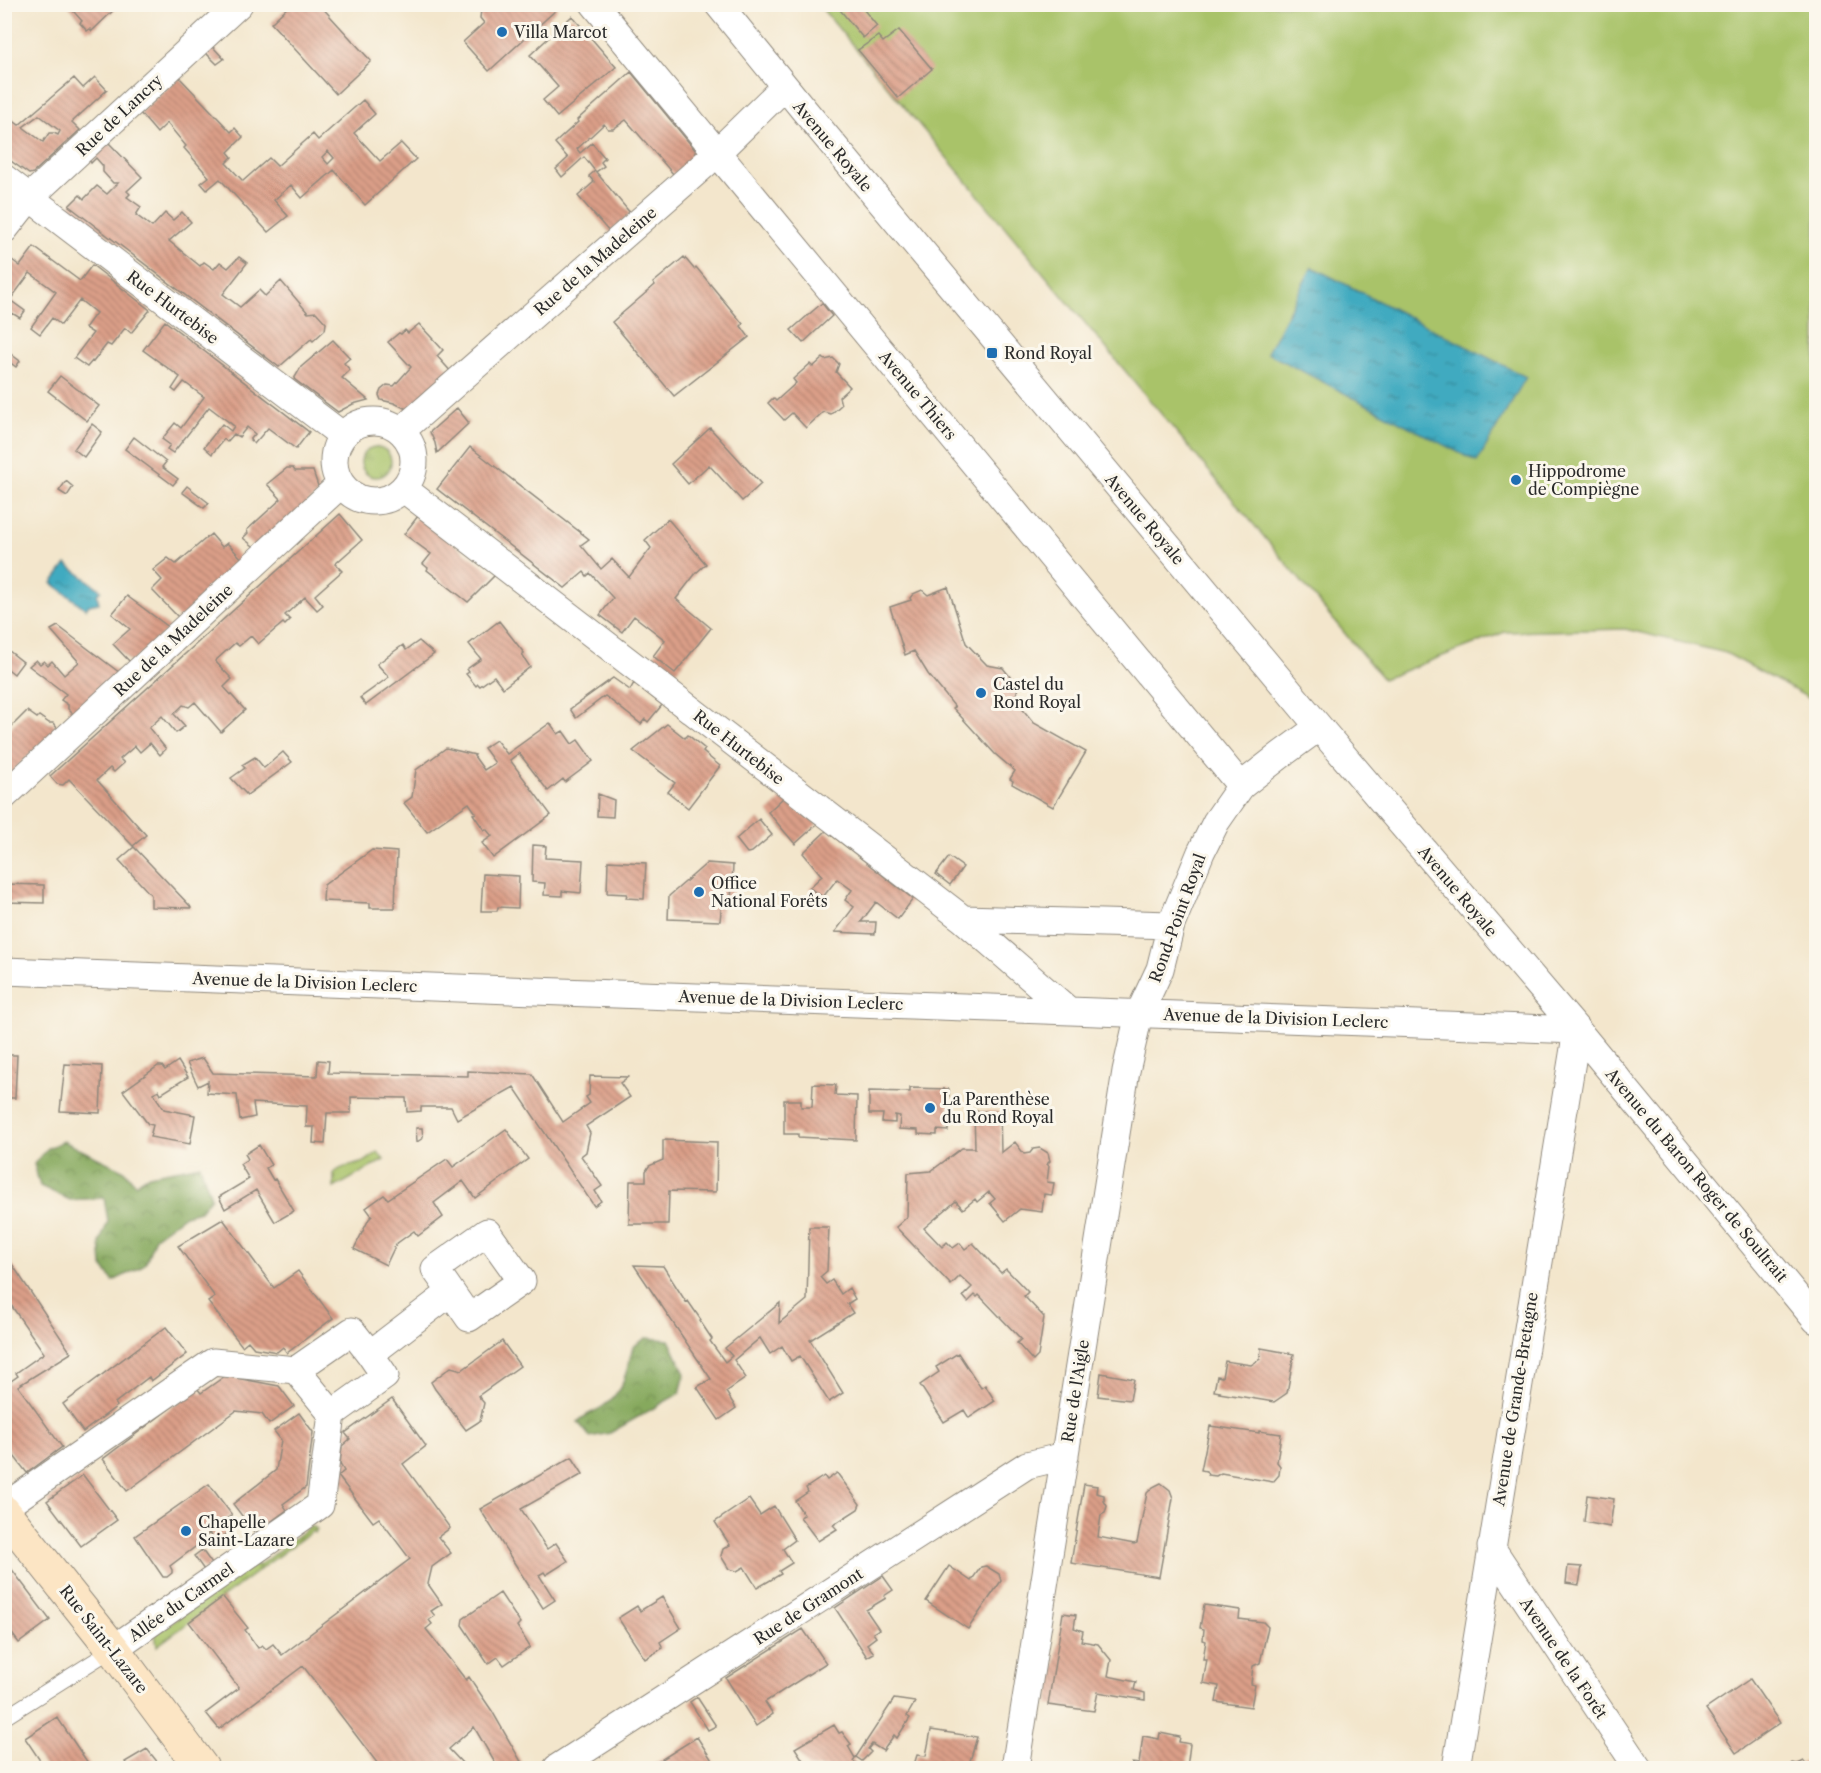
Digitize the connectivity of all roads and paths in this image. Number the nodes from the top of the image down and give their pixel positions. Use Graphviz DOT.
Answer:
graph roads {
  1 [pos="239,4"];
  2 [pos="594,4"];
  3 [pos="718,4"];
  4 [pos="784,87"];
  5 [pos="716,152"];
  6 [pos="4,177"];
  7 [pos="30,197"];
  8 [pos="4,230"];
  9 [pos="402,431"];
  10 [pos="342,435"];
  11 [pos="341,484"];
  12 [pos="404,489"];
  13 [pos="1319,727"];
  14 [pos="1241,786"];
  15 [pos="4,796"];
  16 [pos="963,920"];
  17 [pos="1171,925"];
  18 [pos="4,971"];
  19 [pos="1069,1011"];
  20 [pos="1140,1014"];
  21 [pos="1577,1030"];
  22 [pos="451,1292"];
  23 [pos="1816,1320"];
  24 [pos="370,1354"];
  25 [pos="296,1370"];
  26 [pos="332,1414"];
  27 [pos="1065,1456"];
  28 [pos="4,1507"];
  29 [pos="4,1512"];
  30 [pos="1491,1547"];
  31 [pos="113,1648"];
  32 [pos="4,1718"];
  33 [pos="202,1768"];
  34 [pos="557,1768"];
  35 [pos="1015,1768"];
  36 [pos="1456,1768"];
  37 [pos="1638,1768"];
  1 -- 7 [label="street, Rue de Lancry"];
  2 -- 5 [label="street, Avenue Thiers"];
  3 -- 4 [label="street, Avenue Royale"];
  4 -- 5 [label="street, Rue de la Madeleine"];
  4 -- 13 [label="street, Avenue Royale"];
  5 -- 9 [label="street, Rue de la Madeleine"];
  5 -- 14 [label="street, Avenue Thiers"];
  6 -- 7 [label="street, Rue Hurtebise"];
  7 -- 8 [label="street, Rue de Lancry"];
  7 -- 10 [label="street, Rue Hurtebise"];
  9 -- 10 [label="street"];
  9 -- 12 [label="street"];
  10 -- 11 [label="street"];
  11 -- 12 [label="street"];
  11 -- 15 [label="street, Rue de la Madeleine"];
  12 -- 16 [label="street, Rue Hurtebise"];
  13 -- 14 [label="street, Rond-Point Royal"];
  13 -- 21 [label="street, Avenue Royale"];
  14 -- 17 [label="street, Rond-Point Royal"];
  16 -- 17 [label="street"];
  16 -- 19 [label="street, Rue Hurtebise"];
  17 -- 20 [label="street, Rond-Point Royal"];
  18 -- 19 [label="street, Avenue de la Division Leclerc"];
  19 -- 20 [label="street, Avenue de la Division Leclerc"];
  20 -- 21 [label="street, Avenue de la Division Leclerc"];
  20 -- 27 [label="street, Rue de l'Aigle"];
  21 -- 23 [label="street, Avenue du Baron Roger de Soultrait"];
  21 -- 30 [label="street, Avenue de Grande-Bretagne"];
  22 -- 24 [label="street"];
  24 -- 25 [label="street"];
  24 -- 26 [label="street"];
  25 -- 26 [label="street"];
  25 -- 28 [label="street"];
  26 -- 31 [label="street, Allée du Carmel"];
  27 -- 34 [label="street, Rue de Gramont"];
  27 -- 35 [label="street, Rue de l'Aigle"];
  29 -- 31 [label="main road, Rue Saint-Lazare"];
  30 -- 36 [label="street, Avenue de Grande-Bretagne"];
  30 -- 37 [label="street, Avenue de la Forêt"];
  31 -- 32 [label="lane"];
  31 -- 33 [label="main road, Rue Saint-Lazare"];
}
